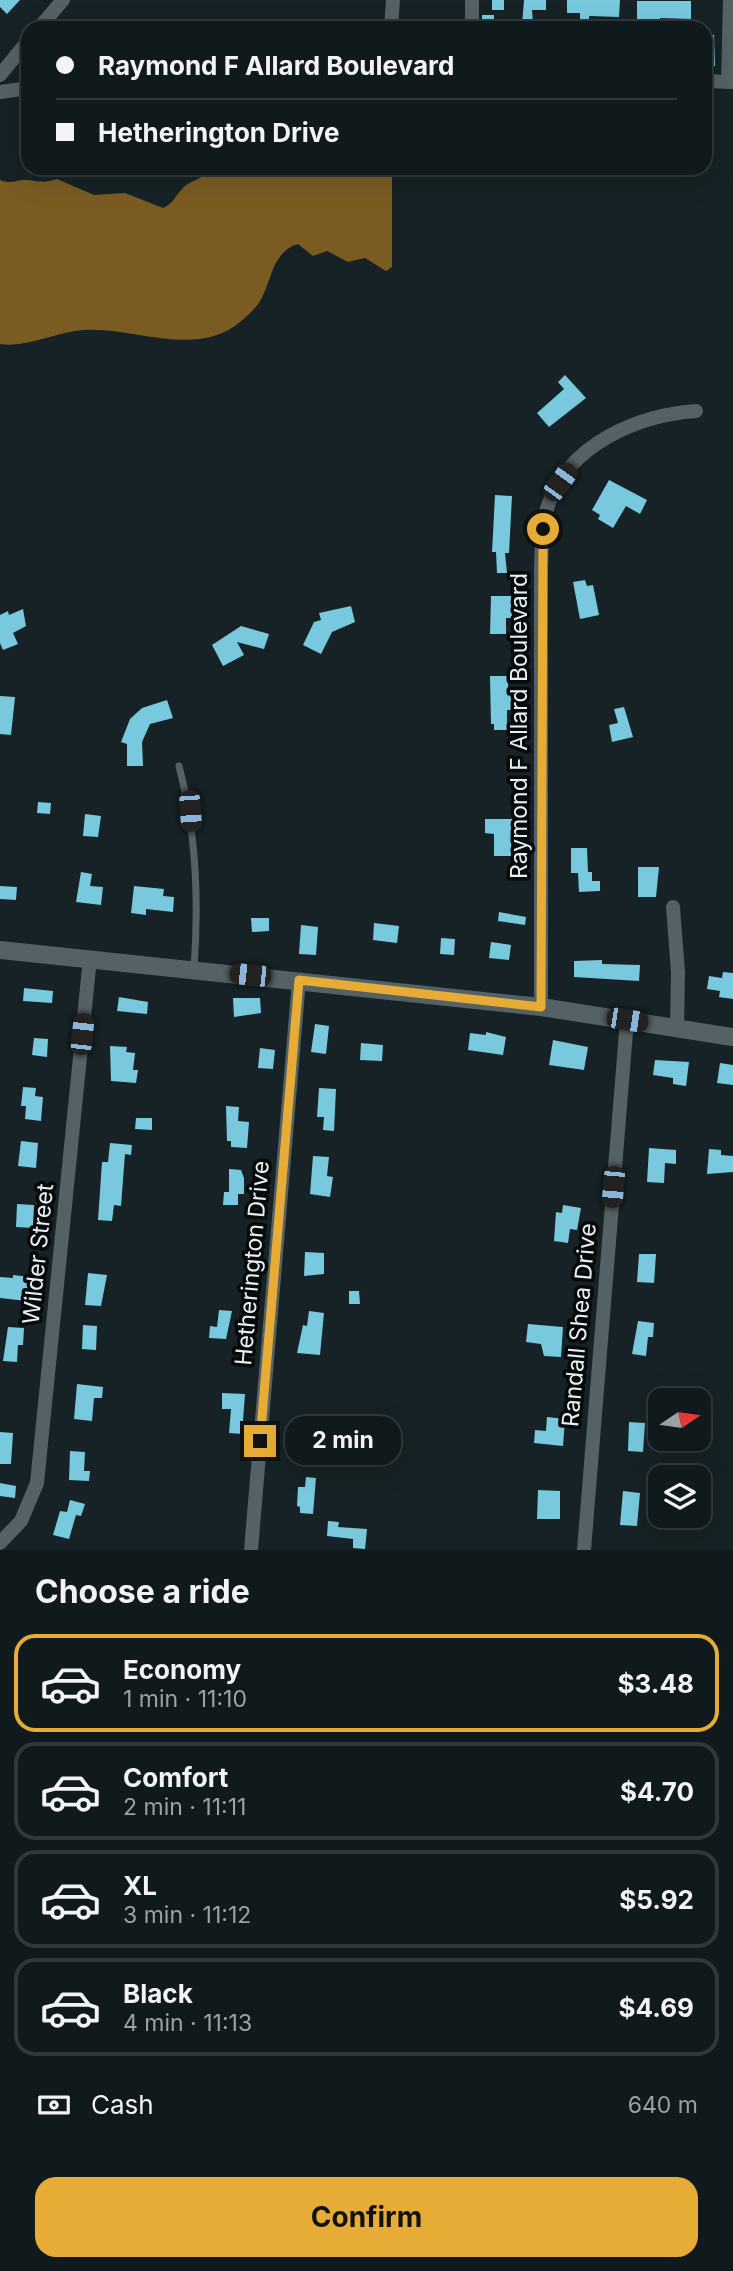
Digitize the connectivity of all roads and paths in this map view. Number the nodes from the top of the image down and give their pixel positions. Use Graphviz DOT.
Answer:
graph roads {
  1 [pos="63,0"];
  2 [pos="393,0"];
  3 [pos="472,0"];
  4 [pos="730,0"];
  5 [pos="45,21"];
  6 [pos="392,21"];
  7 [pos="472,21"];
  8 [pos="21,49"];
  9 [pos="0,75"];
  10 [pos="712,81"];
  11 [pos="730,82"];
  12 [pos="21,89"];
  13 [pos="0,92"];
  14 [pos="696,411"];
  15 [pos="178,766"];
  16 [pos="673,907"];
  17 [pos="0,950"];
  18 [pos="89,958"];
  19 [pos="194,969"];
  20 [pos="299,980"];
  21 [pos="541,1007"];
  22 [pos="627,1020"];
  23 [pos="677,1028"];
  24 [pos="733,1037"];
  25 [pos="0,1543"];
  26 [pos="251,1550"];
  27 [pos="584,1550"];
  1 -- 5 [label="street"];
  2 -- 6 [label="street"];
  3 -- 7 [label="street"];
  4 -- 11 [label="street"];
  8 -- 9 [label="street"];
  10 -- 11 [label="street"];
  12 -- 13 [label="street"];
  14 -- 21 [label="street, Raymond F Allard Boulevard"];
  15 -- 19 [label="lane"];
  16 -- 23 [label="street"];
  17 -- 18 [label="street"];
  18 -- 19 [label="street"];
  18 -- 25 [label="street, Wilder Street"];
  19 -- 20 [label="street"];
  20 -- 21 [label="street"];
  20 -- 26 [label="street, Hetherington Drive"];
  21 -- 22 [label="street"];
  22 -- 23 [label="street"];
  22 -- 27 [label="street, Randall Shea Drive"];
  23 -- 24 [label="street"];
}
